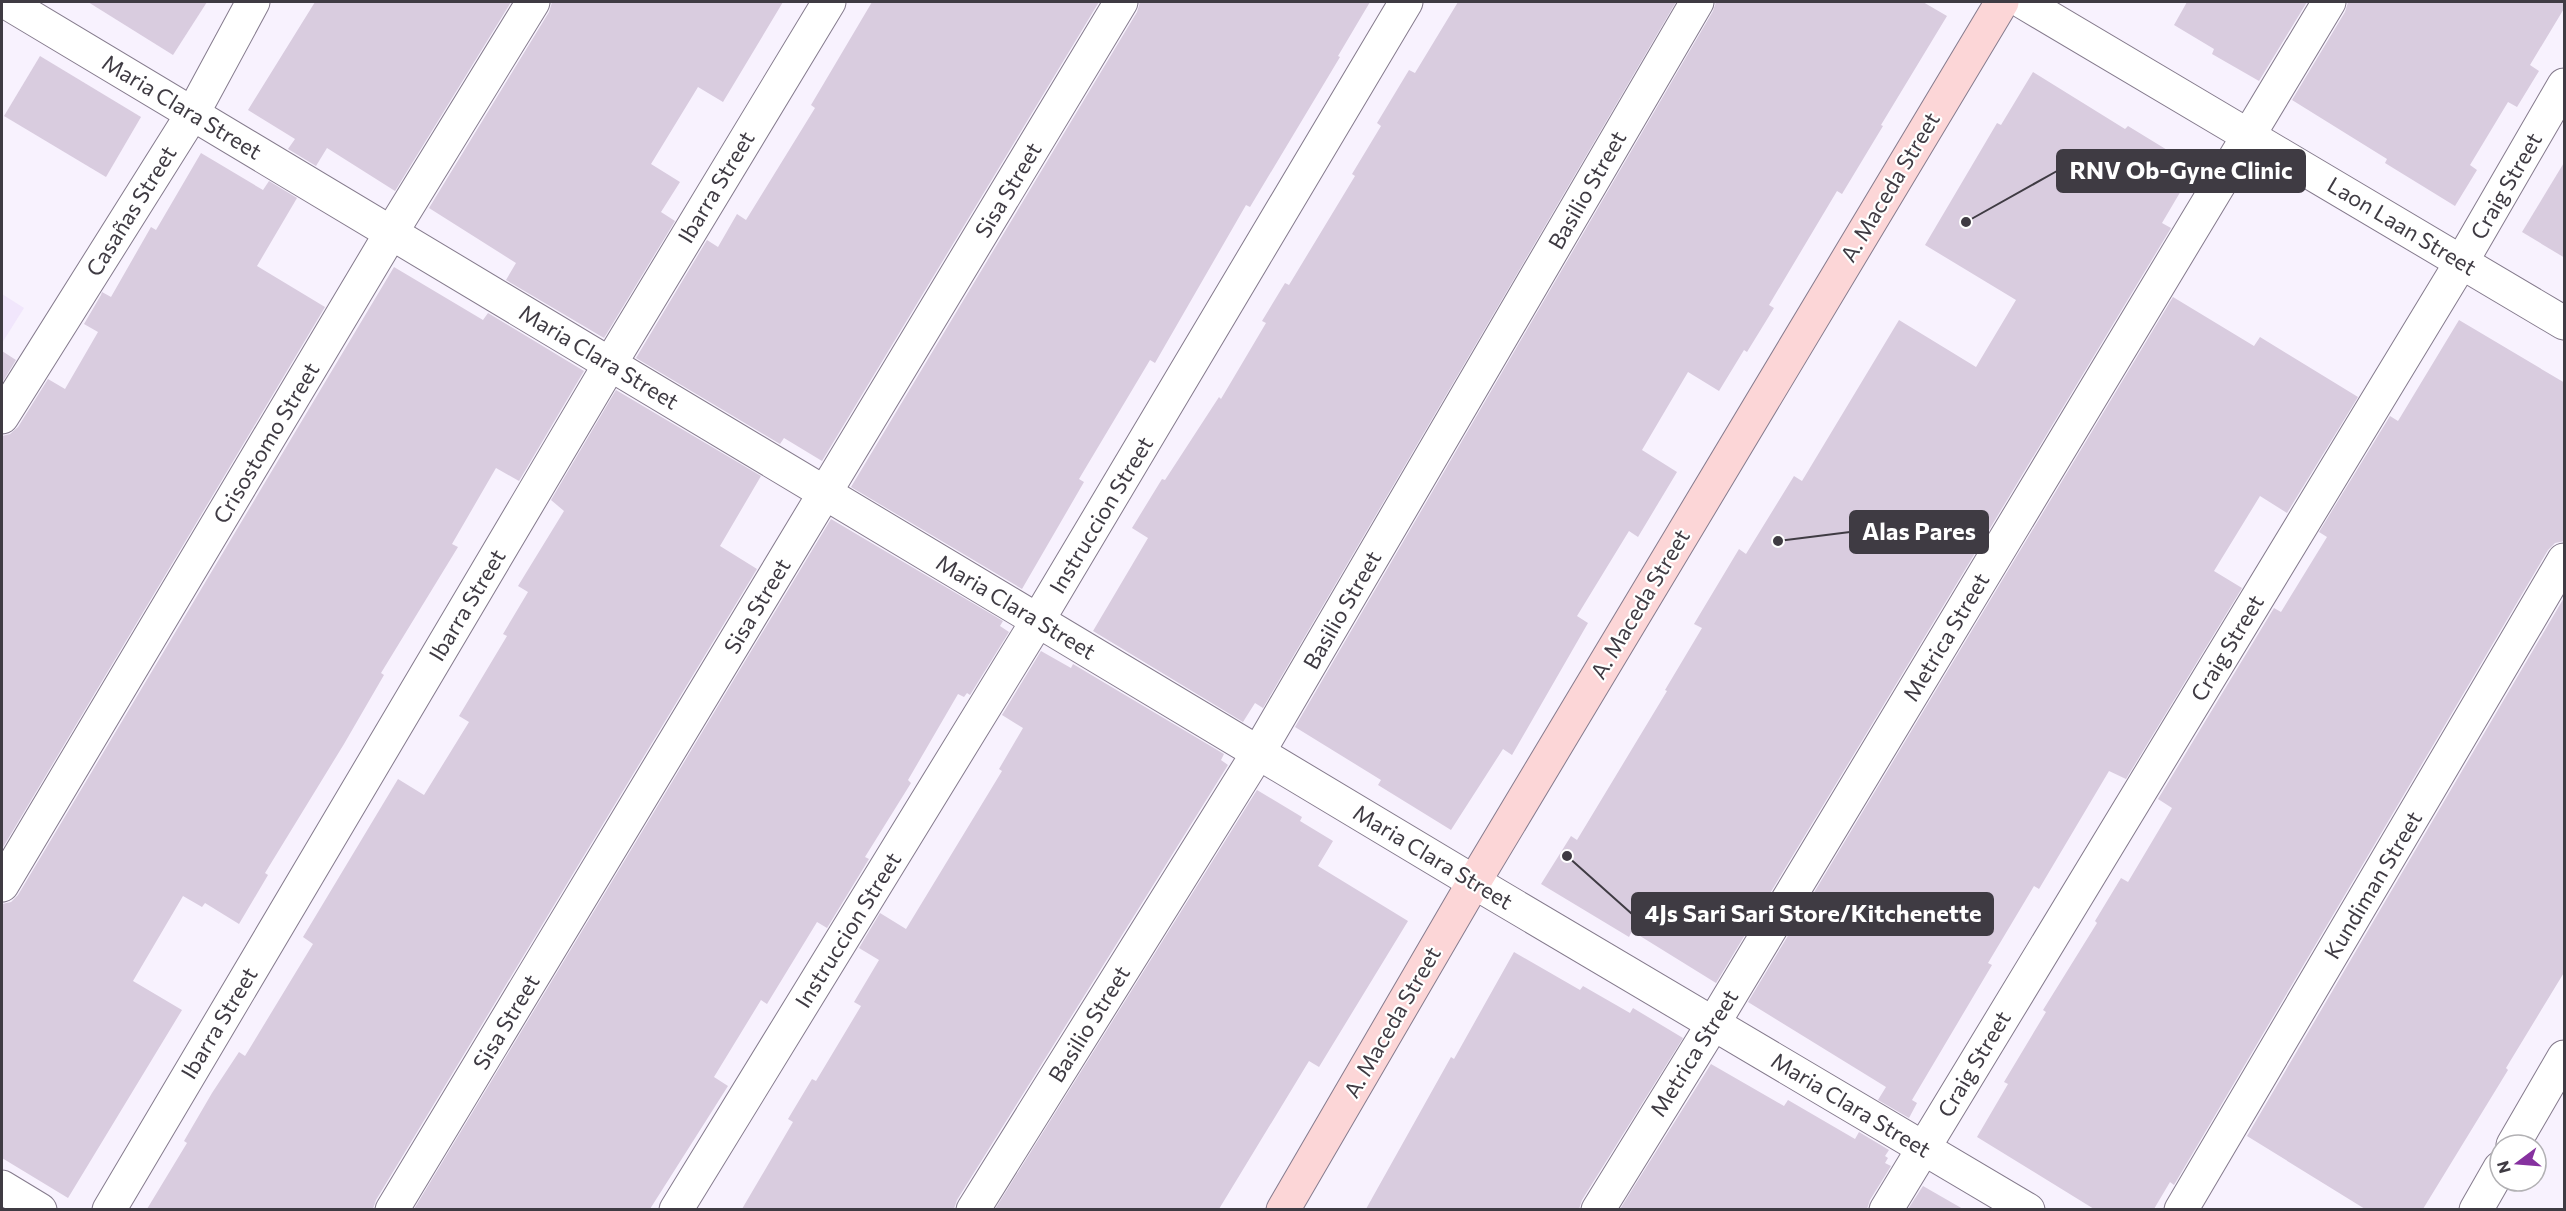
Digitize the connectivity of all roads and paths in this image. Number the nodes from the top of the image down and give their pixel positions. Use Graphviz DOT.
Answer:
graph roads {
  1 [pos="6,2"];
  2 [pos="253,2"];
  3 [pos="533,2"];
  4 [pos="829,2"];
  5 [pos="1121,2"];
  6 [pos="1406,2"];
  7 [pos="1697,2"];
  8 [pos="2002,2"];
  9 [pos="2023,2"];
  10 [pos="2329,2"];
  11 [pos="2565,85"];
  12 [pos="193,113"];
  13 [pos="2250,135"];
  14 [pos="391,233"];
  15 [pos="2462,261"];
  16 [pos="2565,323"];
  17 [pos="610,364"];
  18 [pos="2,417"];
  19 [pos="825,493"];
  20 [pos="2565,560"];
  21 [pos="1038,621"];
  22 [pos="1258,753"];
  23 [pos="1474,882"];
  24 [pos="2,885"];
  25 [pos="1713,1024"];
  26 [pos="2565,1057"];
  27 [pos="2520,1133"];
  28 [pos="1923,1148"];
  29 [pos="2,1187"];
  30 [pos="2488,1188"];
  31 [pos="40,1209"];
  32 [pos="109,1209"];
  33 [pos="392,1209"];
  34 [pos="676,1209"];
  35 [pos="973,1209"];
  36 [pos="1283,1209"];
  37 [pos="1598,1209"];
  38 [pos="1886,1209"];
  39 [pos="2028,1209"];
  40 [pos="2181,1209"];
  41 [pos="2476,1209"];
  1 -- 12 [label="street, Maria Clara Street"];
  2 -- 12 [label="street, Casañas Street"];
  3 -- 14 [label="street, Crisostomo Street"];
  4 -- 17 [label="street, Ibarra Street"];
  5 -- 19 [label="street, Sisa Street"];
  6 -- 21 [label="street, Instruccion Street"];
  7 -- 22 [label="street, Basilio Street"];
  8 -- 23 [label="main road, A. Maceda Street"];
  9 -- 13 [label="street, Laon Laan Street"];
  10 -- 13 [label="street, Metrica Street"];
  11 -- 15 [label="street, Craig Street"];
  12 -- 14 [label="street, Maria Clara Street"];
  12 -- 18 [label="street, Casañas Street"];
  13 -- 15 [label="street, Laon Laan Street"];
  13 -- 25 [label="street, Metrica Street"];
  14 -- 17 [label="street, Maria Clara Street"];
  14 -- 24 [label="street, Crisostomo Street"];
  15 -- 16 [label="street, Laon Laan Street"];
  15 -- 28 [label="street, Craig Street"];
  17 -- 19 [label="street, Maria Clara Street"];
  17 -- 32 [label="street, Ibarra Street"];
  19 -- 21 [label="street, Maria Clara Street"];
  19 -- 33 [label="street, Sisa Street"];
  20 -- 40 [label="street, Kundiman Street"];
  21 -- 22 [label="street, Maria Clara Street"];
  21 -- 34 [label="street, Instruccion Street"];
  22 -- 23 [label="street, Maria Clara Street"];
  22 -- 35 [label="street, Basilio Street"];
  23 -- 25 [label="street, Maria Clara Street"];
  23 -- 36 [label="main road, A. Maceda Street"];
  25 -- 28 [label="street, Maria Clara Street"];
  25 -- 37 [label="street, Metrica Street"];
  26 -- 27 [label="street"];
  28 -- 38 [label="street, Craig Street"];
  28 -- 39 [label="street, Maria Clara Street"];
  29 -- 31 [label="street"];
  30 -- 41 [label="street"];
}
